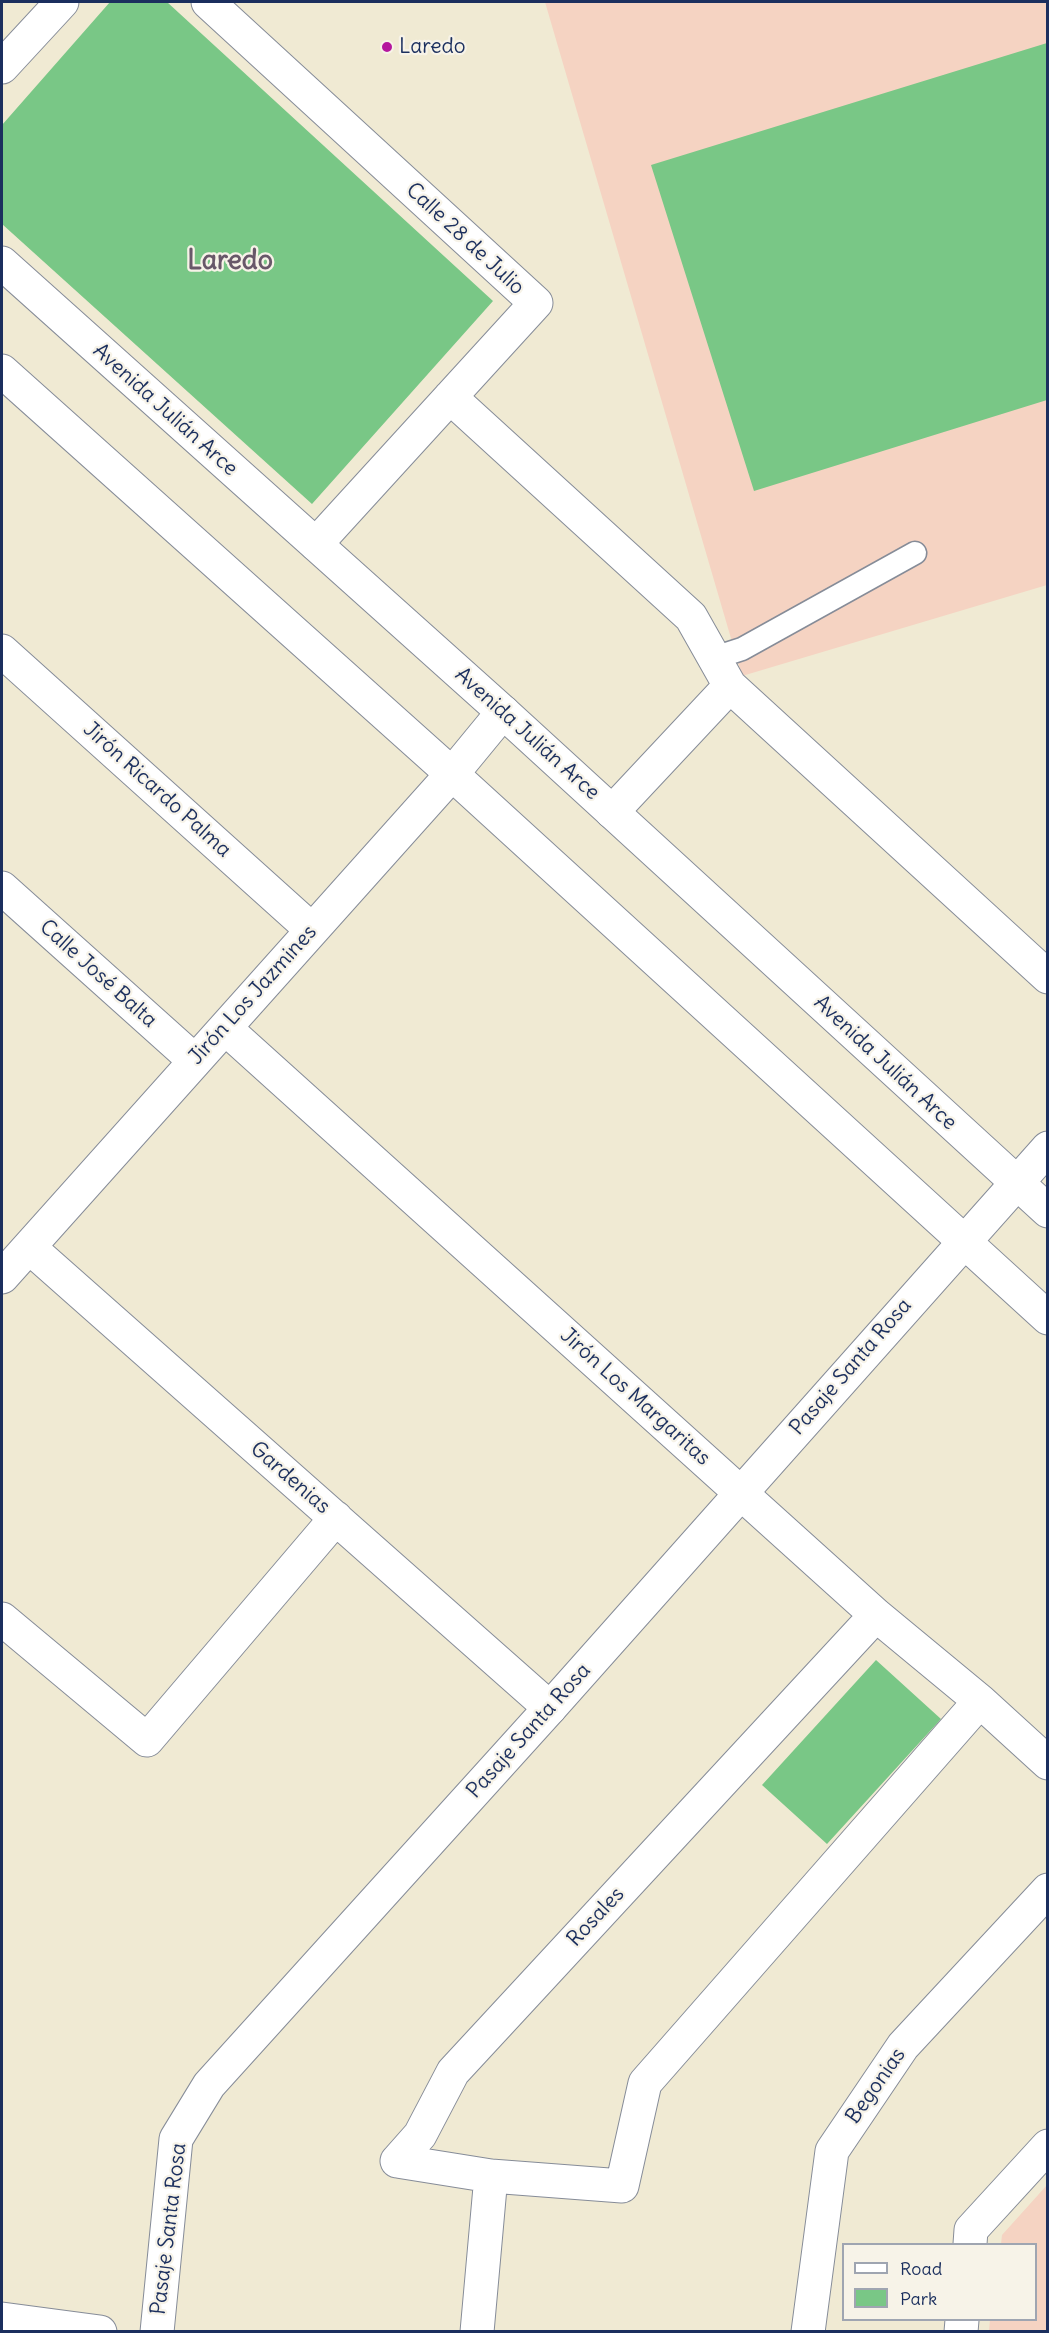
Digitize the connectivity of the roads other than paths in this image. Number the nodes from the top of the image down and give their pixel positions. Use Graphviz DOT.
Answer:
graph roads {
  1 [pos="62,2"];
  2 [pos="208,2"];
  3 [pos="2,67"];
  4 [pos="2,263"];
  5 [pos="2,371"];
  6 [pos="450,397"];
  7 [pos="316,544"];
  8 [pos="915,553"];
  9 [pos="2,651"];
  10 [pos="714,658"];
  11 [pos="730,686"];
  12 [pos="503,712"];
  13 [pos="452,774"];
  14 [pos="612,812"];
  15 [pos="2,888"];
  16 [pos="312,930"];
  17 [pos="1047,977"];
  18 [pos="225,1028"];
  19 [pos="195,1061"];
  20 [pos="1047,1148"];
  21 [pos="1015,1182"];
  22 [pos="1047,1211"];
  23 [pos="963,1240"];
  24 [pos="29,1247"];
  25 [pos="2,1277"];
  26 [pos="1047,1318"];
  27 [pos="740,1493"];
  28 [pos="336,1518"];
  29 [pos="876,1615"];
  30 [pos="2,1619"];
  31 [pos="980,1701"];
  32 [pos="550,1708"];
  33 [pos="1047,1763"];
  34 [pos="1047,1890"];
  35 [pos="1047,2146"];
  36 [pos="491,2176"];
  37 [pos="970,2243"];
  38 [pos="2,2319"];
  39 [pos="100,2331"];
  40 [pos="157,2331"];
  41 [pos="477,2331"];
  42 [pos="808,2331"];
  1 -- 3 [label="street"];
  2 -- 6 [label="street, Calle 28 de Julio"];
  4 -- 7 [label="street, Avenida Julián Arce"];
  5 -- 13 [label="street"];
  6 -- 7 [label="street, Calle 28 de Julio"];
  6 -- 10 [label="street"];
  7 -- 12 [label="street, Avenida Julián Arce"];
  8 -- 10 [label="lane"];
  9 -- 16 [label="street, Jirón Ricardo Palma"];
  10 -- 11 [label="street"];
  11 -- 14 [label="street"];
  11 -- 17 [label="street"];
  12 -- 13 [label="street, Jirón Los Jazmines"];
  12 -- 14 [label="street, Avenida Julián Arce"];
  13 -- 16 [label="street, Jirón Los Jazmines"];
  13 -- 23 [label="street"];
  14 -- 21 [label="street, Avenida Julián Arce"];
  15 -- 19 [label="street, Calle José Balta"];
  16 -- 18 [label="street, Jirón Los Jazmines"];
  18 -- 19 [label="street, Jirón Los Jazmines"];
  18 -- 27 [label="street, Jirón Los Margaritas"];
  19 -- 24 [label="street, Jirón Los Jazmines"];
  20 -- 21 [label="street, Pasaje Santa Rosa"];
  21 -- 22 [label="street, Avenida Julián Arce"];
  21 -- 23 [label="street, Pasaje Santa Rosa"];
  23 -- 26 [label="street"];
  23 -- 27 [label="street, Pasaje Santa Rosa"];
  24 -- 25 [label="street, Jirón Los Jazmines"];
  24 -- 28 [label="street, Gardenias"];
  27 -- 29 [label="street, Jirón Los Margaritas"];
  27 -- 32 [label="street, Pasaje Santa Rosa"];
  28 -- 30 [label="street"];
  28 -- 32 [label="street, Gardenias"];
  29 -- 31 [label="street, Jirón Los Margaritas"];
  29 -- 36 [label="street, Rosales"];
  31 -- 33 [label="street, Jirón Los Margaritas"];
  31 -- 36 [label="street, Rosales"];
  32 -- 40 [label="street, Pasaje Santa Rosa"];
  34 -- 42 [label="street, Begonias"];
  35 -- 37 [label="street"];
  36 -- 41 [label="street"];
  38 -- 39 [label="street"];
}
